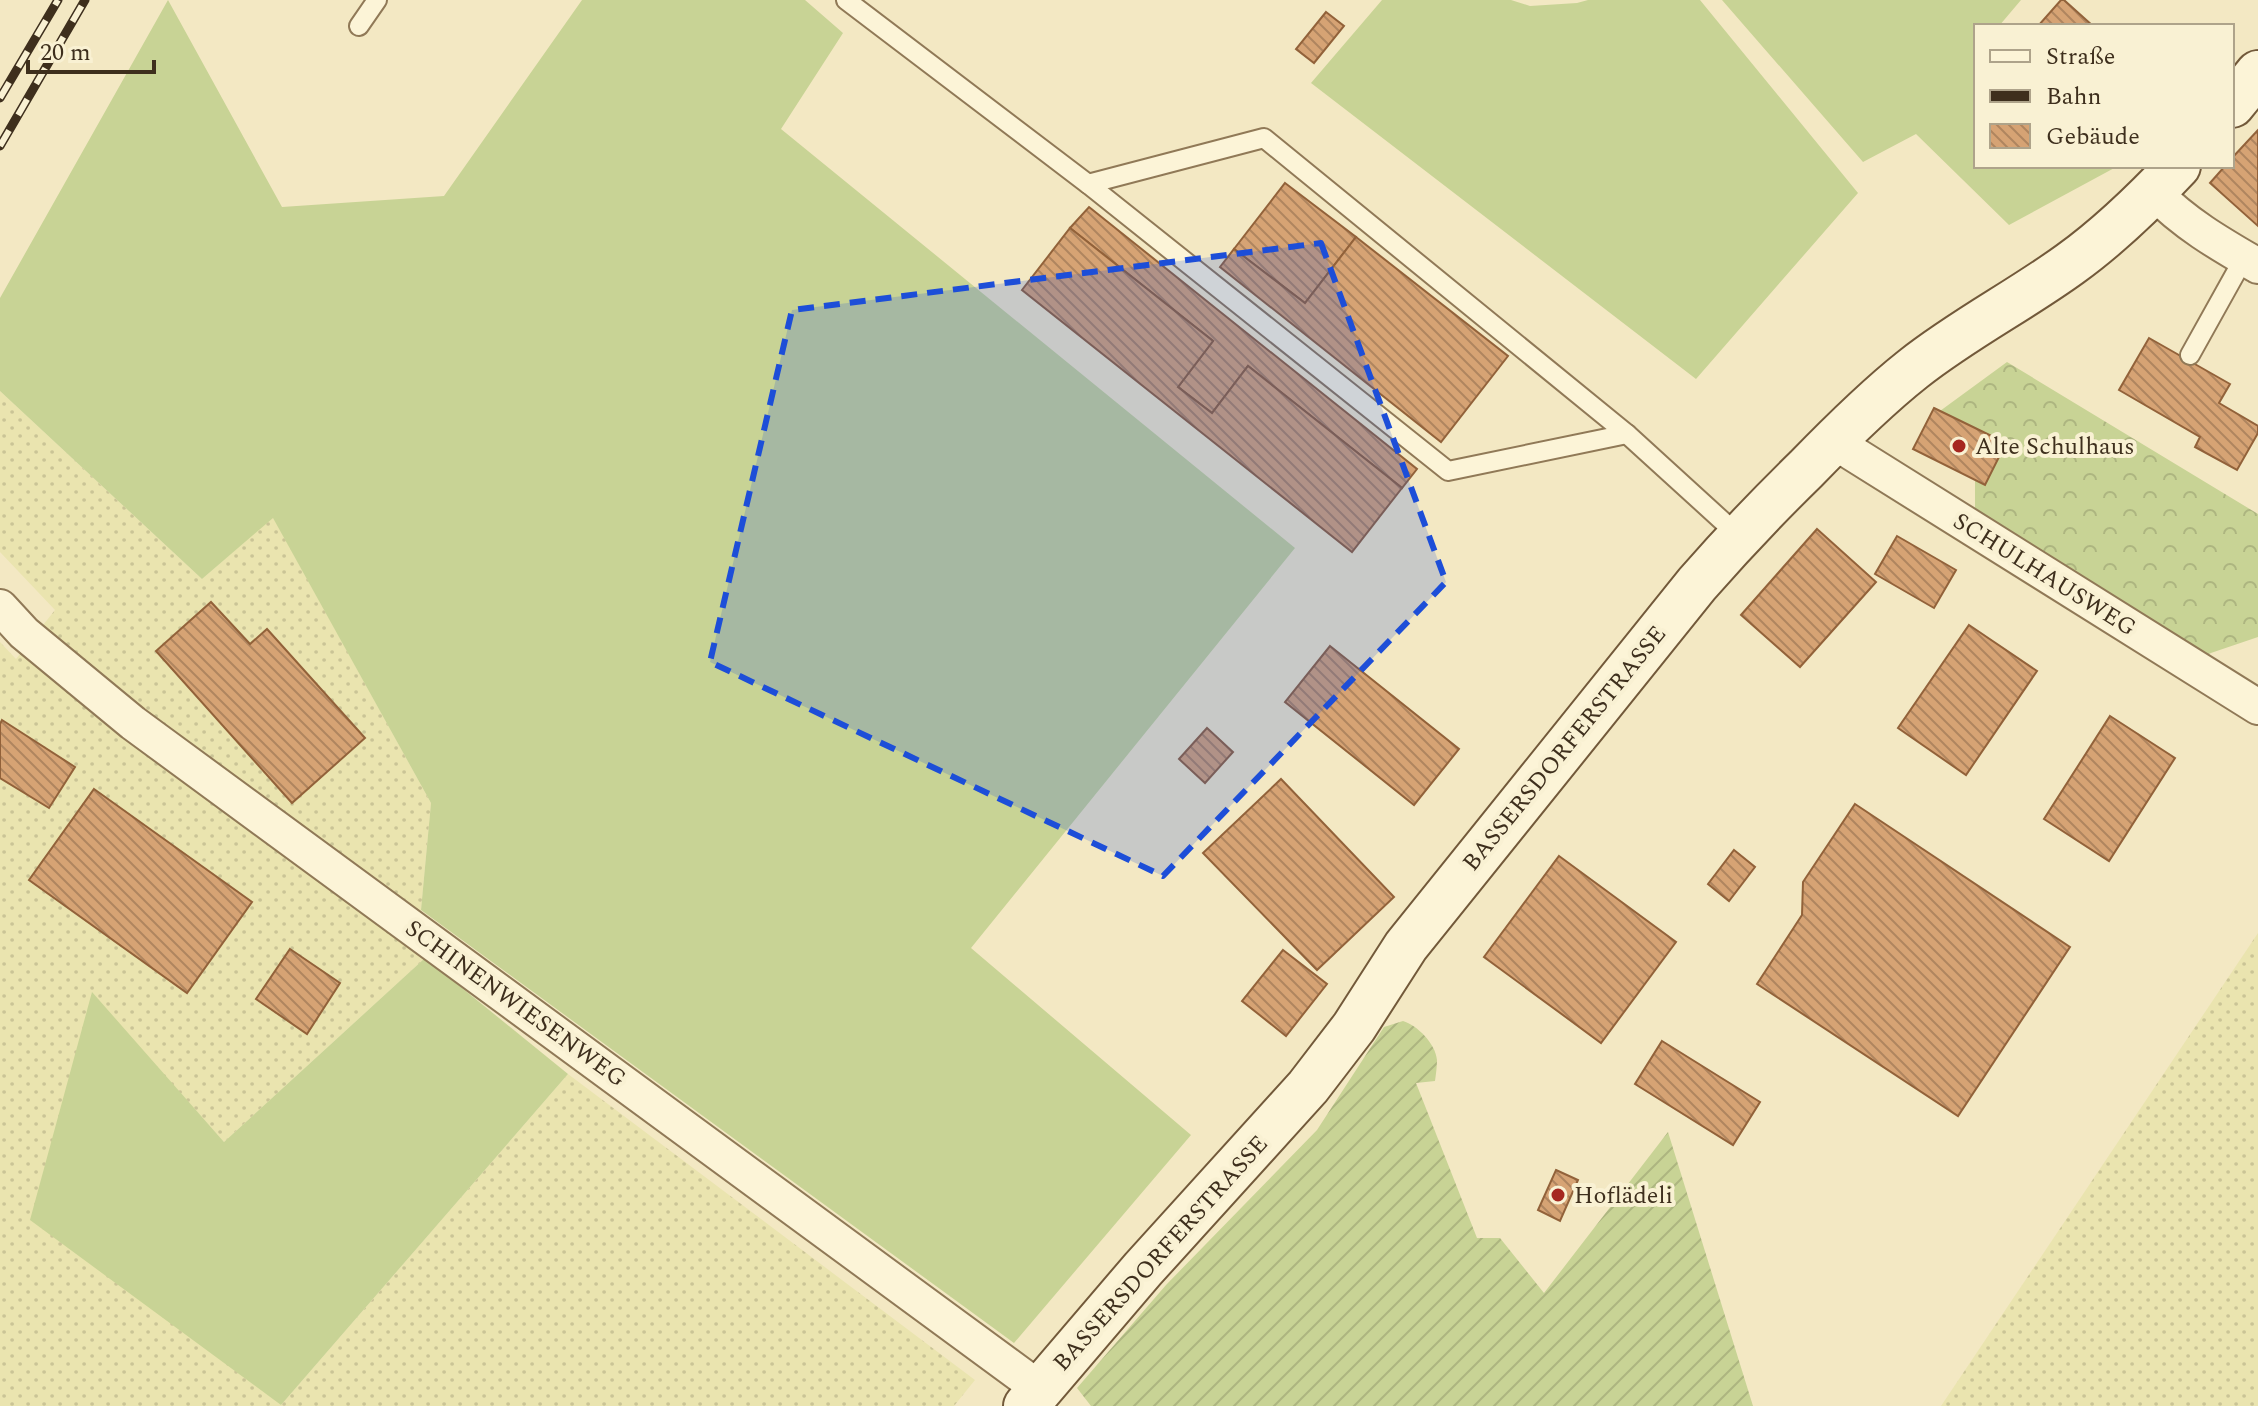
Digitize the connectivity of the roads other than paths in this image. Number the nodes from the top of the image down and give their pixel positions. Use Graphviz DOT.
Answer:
graph roads {
  1 [pos="377,0"];
  2 [pos="846,0"];
  3 [pos="359,26"];
  4 [pos="2258,73"];
  5 [pos="2234,103"];
  6 [pos="2166,179"];
  7 [pos="1088,184"];
  8 [pos="2251,262"];
  9 [pos="2190,355"];
  10 [pos="1627,434"];
  11 [pos="1833,441"];
  12 [pos="1739,536"];
  13 [pos="0,607"];
  14 [pos="2258,707"];
  15 [pos="1033,1397"];
  1 -- 3 [label="lane"];
  2 -- 7 [label="lane"];
  4 -- 5 [label="main road"];
  6 -- 8 [label="street"];
  6 -- 11 [label="main road, BASSERSDORFERSTRASSE"];
  7 -- 10 [label="lane"];
  7 -- 10 [label="lane"];
  8 -- 9 [label="lane"];
  10 -- 12 [label="lane"];
  11 -- 12 [label="main road, BASSERSDORFERSTRASSE"];
  11 -- 14 [label="street, SCHULHAUSWEG"];
  12 -- 15 [label="main road, BASSERSDORFERSTRASSE"];
  13 -- 15 [label="street, SCHINENWIESENWEG"];
}
